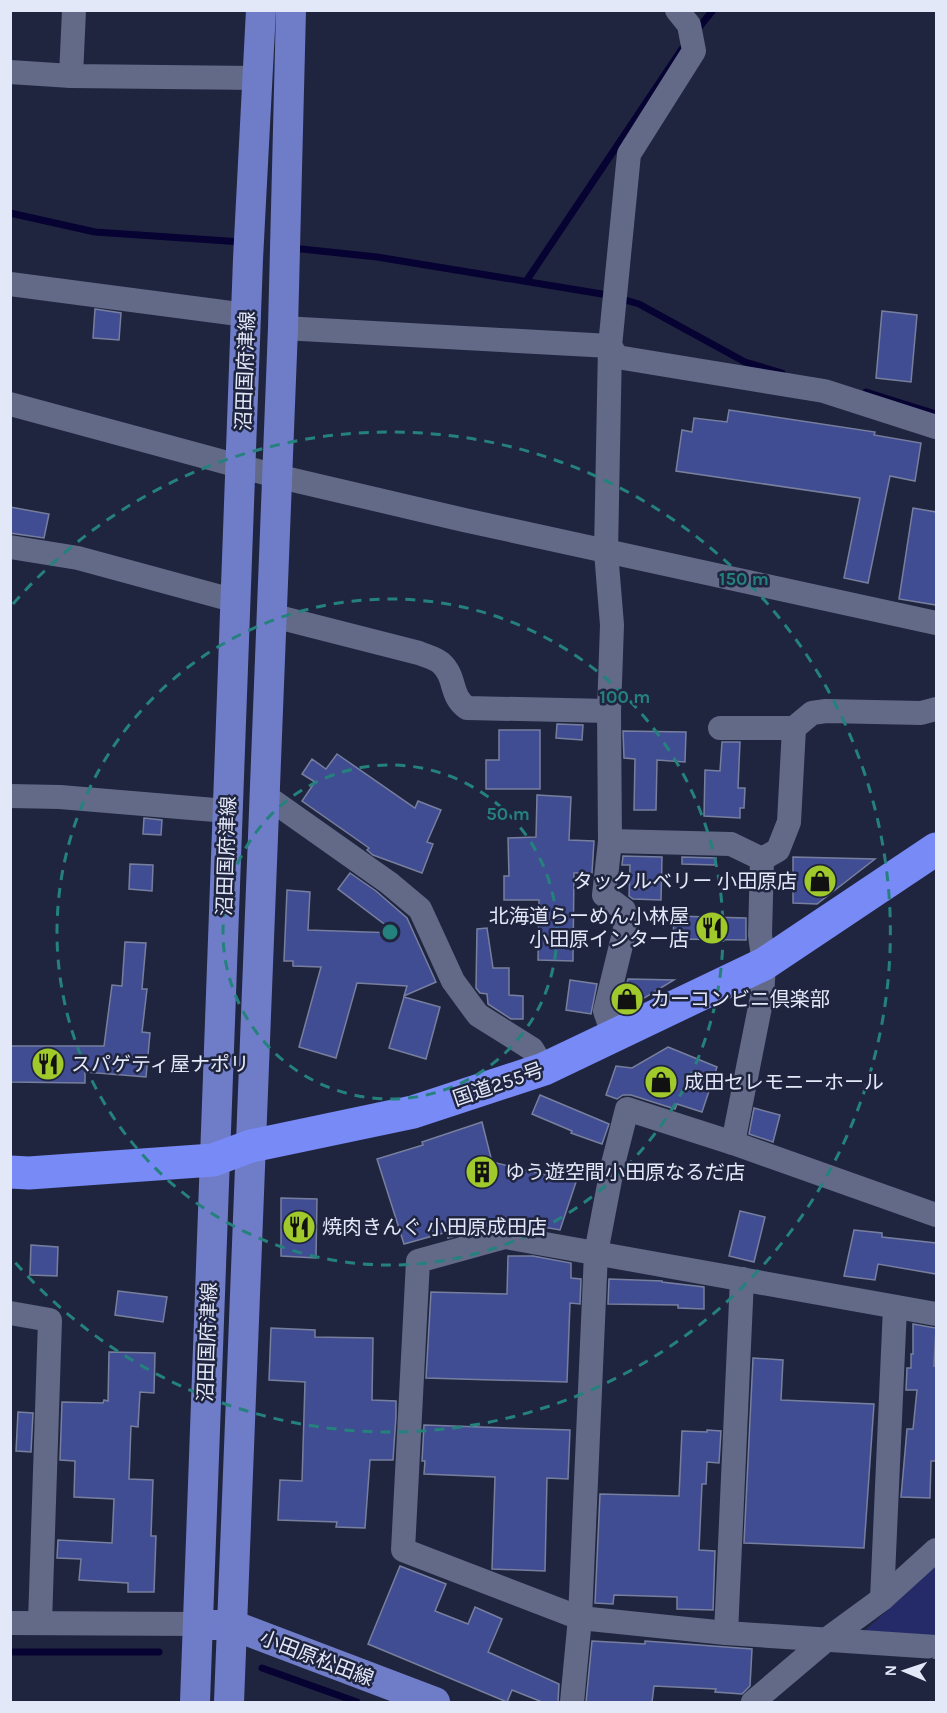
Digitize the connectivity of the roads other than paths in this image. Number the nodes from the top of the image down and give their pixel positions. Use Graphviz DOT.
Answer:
graph roads {
  1 [pos="74,10"];
  2 [pos="261,10"];
  3 [pos="291,10"];
  4 [pos="688,15"];
  5 [pos="10,72"];
  6 [pos="71,75"];
  7 [pos="259,78"];
  8 [pos="10,284"];
  9 [pos="246,315"];
  10 [pos="283,328"];
  11 [pos="610,346"];
  12 [pos="10,404"];
  13 [pos="936,427"];
  14 [pos="242,465"];
  15 [pos="276,476"];
  16 [pos="10,547"];
  17 [pos="606,552"];
  18 [pos="236,601"];
  19 [pos="270,615"];
  20 [pos="936,623"];
  21 [pos="936,709"];
  22 [pos="609,711"];
  23 [pos="720,728"];
  24 [pos="794,728"];
  25 [pos="263,794"];
  26 [pos="10,796"];
  27 [pos="227,811"];
  28 [pos="610,841"];
  29 [pos="936,849"];
  30 [pos="762,859"];
  31 [pos="764,964"];
  32 [pos="614,1037"];
  33 [pos="544,1069"];
  34 [pos="733,1143"];
  35 [pos="251,1146"];
  36 [pos="213,1160"];
  37 [pos="10,1172"];
  38 [pos="936,1215"];
  39 [pos="596,1253"];
  40 [pos="742,1279"];
  41 [pos="895,1307"];
  42 [pos="10,1313"];
  43 [pos="936,1314"];
  44 [pos="936,1550"];
  45 [pos="882,1599"];
  46 [pos="580,1618"];
  47 [pos="10,1623"];
  48 [pos="40,1623"];
  49 [pos="197,1624"];
  50 [pos="232,1625"];
  51 [pos="726,1633"];
  52 [pos="826,1640"];
  53 [pos="936,1647"];
  54 [pos="195,1702"];
  55 [pos="229,1702"];
  56 [pos="435,1702"];
  57 [pos="572,1702"];
  58 [pos="753,1702"];
  1 -- 6 [label="street"];
  2 -- 7 [label="main road, 沼田国府津線"];
  3 -- 10 [label="main road, 沼田国府津線"];
  4 -- 11 [label="street"];
  5 -- 6 [label="street"];
  6 -- 7 [label="street"];
  7 -- 9 [label="main road, 沼田国府津線"];
  8 -- 9 [label="street"];
  9 -- 14 [label="main road, 沼田国府津線"];
  10 -- 11 [label="street"];
  10 -- 15 [label="main road, 沼田国府津線"];
  11 -- 13 [label="street"];
  11 -- 17 [label="street"];
  12 -- 14 [label="street"];
  14 -- 15 [label="street"];
  14 -- 18 [label="main road, 沼田国府津線"];
  15 -- 17 [label="street"];
  15 -- 19 [label="main road, 沼田国府津線"];
  16 -- 18 [label="street"];
  17 -- 20 [label="street"];
  17 -- 22 [label="street"];
  18 -- 27 [label="main road, 沼田国府津線"];
  19 -- 22 [label="street"];
  19 -- 25 [label="main road, 沼田国府津線"];
  21 -- 24 [label="street"];
  22 -- 28 [label="street"];
  23 -- 24 [label="street"];
  24 -- 30 [label="street"];
  25 -- 33 [label="street"];
  25 -- 35 [label="main road, 沼田国府津線"];
  26 -- 27 [label="street"];
  27 -- 36 [label="main road, 沼田国府津線"];
  28 -- 30 [label="street"];
  28 -- 32 [label="street"];
  29 -- 31 [label="highway, 国道255号"];
  30 -- 31 [label="street"];
  31 -- 32 [label="highway, 国道255号"];
  31 -- 34 [label="street"];
  32 -- 33 [label="highway, 国道255号"];
  33 -- 35 [label="highway, 国道255号"];
  34 -- 38 [label="street"];
  34 -- 39 [label="street"];
  35 -- 36 [label="highway, 国道255号"];
  35 -- 50 [label="main road, 沼田国府津線"];
  36 -- 37 [label="highway, 国道255号"];
  36 -- 49 [label="main road, 沼田国府津線"];
  39 -- 40 [label="street"];
  39 -- 46 [label="street"];
  39 -- 46 [label="street"];
  40 -- 41 [label="street"];
  40 -- 51 [label="street"];
  41 -- 43 [label="street"];
  41 -- 45 [label="street"];
  42 -- 48 [label="street"];
  44 -- 45 [label="street"];
  45 -- 52 [label="street"];
  46 -- 51 [label="street"];
  46 -- 57 [label="street"];
  47 -- 48 [label="street"];
  48 -- 49 [label="street"];
  49 -- 50 [label="main road, 小田原松田線"];
  49 -- 54 [label="main road, 沼田国府津線"];
  50 -- 55 [label="main road, 沼田国府津線"];
  50 -- 56 [label="main road, 小田原松田線"];
  51 -- 52 [label="street"];
  52 -- 53 [label="street"];
  52 -- 58 [label="street"];
}
